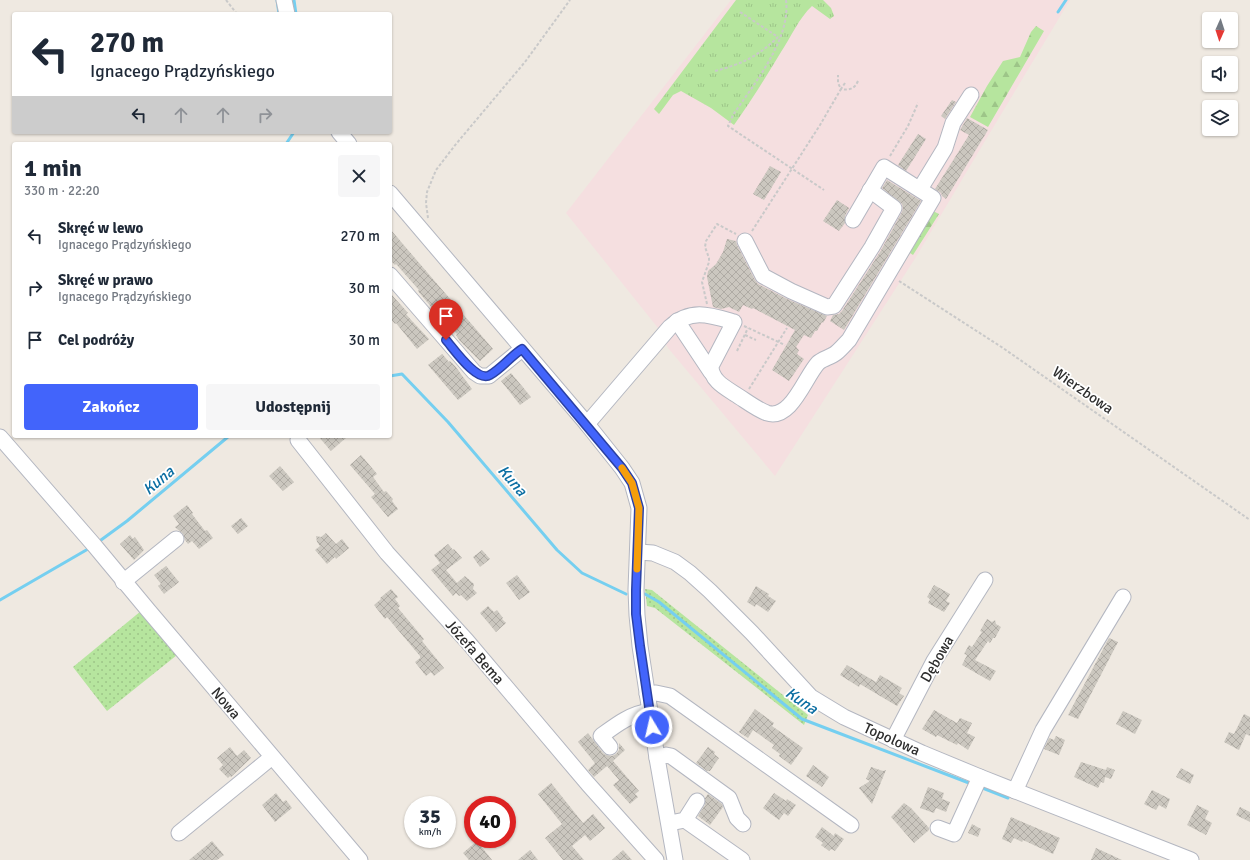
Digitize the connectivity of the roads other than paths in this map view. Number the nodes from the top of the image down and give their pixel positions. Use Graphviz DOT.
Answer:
graph roads {
  1 [pos="284,0"];
  2 [pos="286,12"];
  3 [pos="971,95"];
  4 [pos="341,134"];
  5 [pos="347,142"];
  6 [pos="920,189"];
  7 [pos="870,190"];
  8 [pos="392,195"];
  9 [pos="853,220"];
  10 [pos="744,242"];
  11 [pos="392,277"];
  12 [pos="677,321"];
  13 [pos="522,349"];
  14 [pos="711,372"];
  15 [pos="586,424"];
  16 [pos="0,437"];
  17 [pos="298,440"];
  18 [pos="176,539"];
  19 [pos="638,552"];
  20 [pos="985,580"];
  21 [pos="123,582"];
  22 [pos="1123,597"];
  23 [pos="647,694"];
  24 [pos="650,711"];
  25 [pos="893,740"];
  26 [pos="610,748"];
  27 [pos="272,757"];
  28 [pos="657,758"];
  29 [pos="980,778"];
  30 [pos="1015,791"];
  31 [pos="697,801"];
  32 [pos="685,820"];
  33 [pos="668,823"];
  34 [pos="743,824"];
  35 [pos="851,825"];
  36 [pos="938,828"];
  37 [pos="179,834"];
  38 [pos="360,860"];
  39 [pos="656,860"];
  40 [pos="675,860"];
  41 [pos="742,860"];
  42 [pos="1191,860"];
  1 -- 2 [label="street"];
  3 -- 6 [label="street"];
  4 -- 5 [label="street"];
  6 -- 7 [label="street"];
  6 -- 14 [label="street"];
  7 -- 9 [label="street"];
  7 -- 10 [label="street"];
  8 -- 13 [label="street"];
  11 -- 13 [label="street"];
  12 -- 14 [label="street"];
  12 -- 14 [label="street"];
  12 -- 15 [label="street"];
  13 -- 15 [label="street"];
  15 -- 19 [label="street"];
  16 -- 21 [label="street, Nowa"];
  17 -- 39 [label="street, Józefa Bema"];
  18 -- 21 [label="street"];
  19 -- 23 [label="street"];
  19 -- 25 [label="street, Topolowa"];
  20 -- 25 [label="street, Dębowa"];
  21 -- 27 [label="street, Nowa"];
  22 -- 30 [label="street"];
  23 -- 24 [label="street"];
  23 -- 35 [label="street"];
  24 -- 26 [label="street"];
  24 -- 28 [label="street"];
  25 -- 29 [label="street, Topolowa"];
  27 -- 37 [label="street"];
  27 -- 38 [label="street, Nowa"];
  28 -- 33 [label="street"];
  28 -- 34 [label="street"];
  29 -- 30 [label="street, Topolowa"];
  29 -- 36 [label="street"];
  30 -- 42 [label="street, Topolowa"];
  31 -- 32 [label="street"];
  32 -- 33 [label="street"];
  32 -- 41 [label="street"];
  33 -- 40 [label="street"];
}
